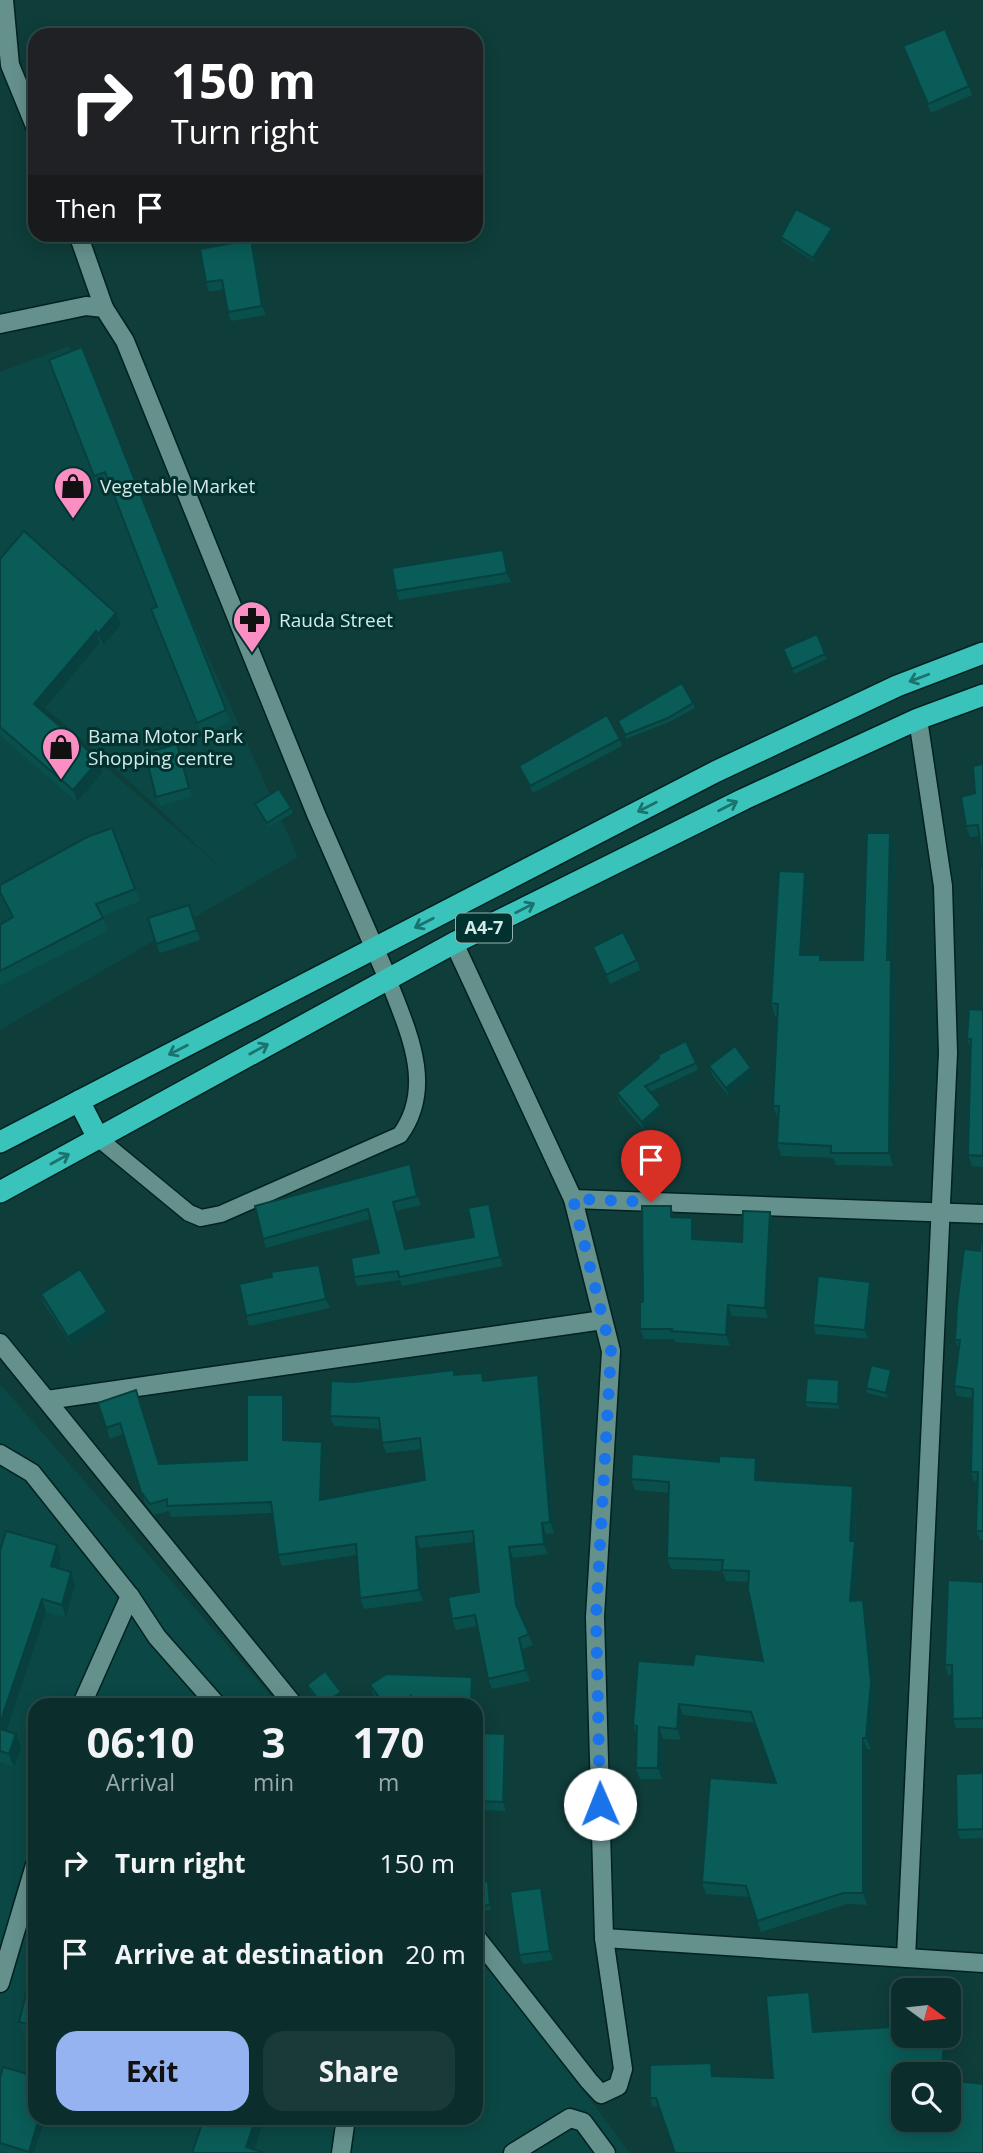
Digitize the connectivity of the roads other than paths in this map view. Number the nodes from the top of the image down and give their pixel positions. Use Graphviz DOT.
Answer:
graph roads {
  1 [pos="4,0"];
  2 [pos="28,110"];
  3 [pos="81,242"];
  4 [pos="104,308"];
  5 [pos="0,324"];
  6 [pos="983,653"];
  7 [pos="983,695"];
  8 [pos="918,719"];
  9 [pos="802,731"];
  10 [pos="817,765"];
  11 [pos="454,943"];
  12 [pos="373,949"];
  13 [pos="388,979"];
  14 [pos="79,1101"];
  15 [pos="98,1138"];
  16 [pos="0,1142"];
  17 [pos="0,1192"];
  18 [pos="573,1199"];
  19 [pos="938,1214"];
  20 [pos="983,1214"];
  21 [pos="603,1320"];
  22 [pos="0,1343"];
  23 [pos="47,1400"];
  24 [pos="0,1454"];
  25 [pos="130,1596"];
  26 [pos="85,1698"];
  27 [pos="211,1698"];
  28 [pos="288,1698"];
  29 [pos="28,1888"];
  30 [pos="604,1938"];
  31 [pos="483,1946"];
  32 [pos="906,1958"];
  33 [pos="983,1964"];
  34 [pos="0,1983"];
  35 [pos="345,2125"];
  36 [pos="341,2153"];
  37 [pos="513,2153"];
  38 [pos="606,2153"];
  1 -- 2 [label="street"];
  3 -- 4 [label="street"];
  4 -- 5 [label="street"];
  4 -- 12 [label="street"];
  6 -- 9 [label="highway, A4-7, one-way"];
  7 -- 8 [label="highway, A4-7"];
  8 -- 10 [label="highway, A4-7"];
  8 -- 19 [label="street"];
  9 -- 10 [label="highway"];
  9 -- 12 [label="highway, A4-7, one-way"];
  11 -- 10 [label="highway, A4-7, one-way"];
  11 -- 13 [label="highway, A4-7"];
  11 -- 18 [label="street"];
  12 -- 13 [label="street"];
  12 -- 14 [label="highway, A4-7, one-way"];
  15 -- 13 [label="highway, A4-7, one-way"];
  13 -- 15 [label="lane"];
  14 -- 15 [label="highway"];
  14 -- 16 [label="highway, A4-7"];
  17 -- 15 [label="highway, A4-7, one-way"];
  18 -- 19 [label="street"];
  18 -- 21 [label="street"];
  19 -- 20 [label="street"];
  19 -- 32 [label="street"];
  21 -- 23 [label="street"];
  21 -- 30 [label="street"];
  22 -- 23 [label="street"];
  23 -- 28 [label="street"];
  24 -- 25 [label="street"];
  25 -- 26 [label="street"];
  25 -- 27 [label="street"];
  29 -- 34 [label="street"];
  30 -- 31 [label="street"];
  30 -- 32 [label="street"];
  32 -- 33 [label="street"];
  35 -- 36 [label="street"];
  37 -- 38 [label="street"];
}
